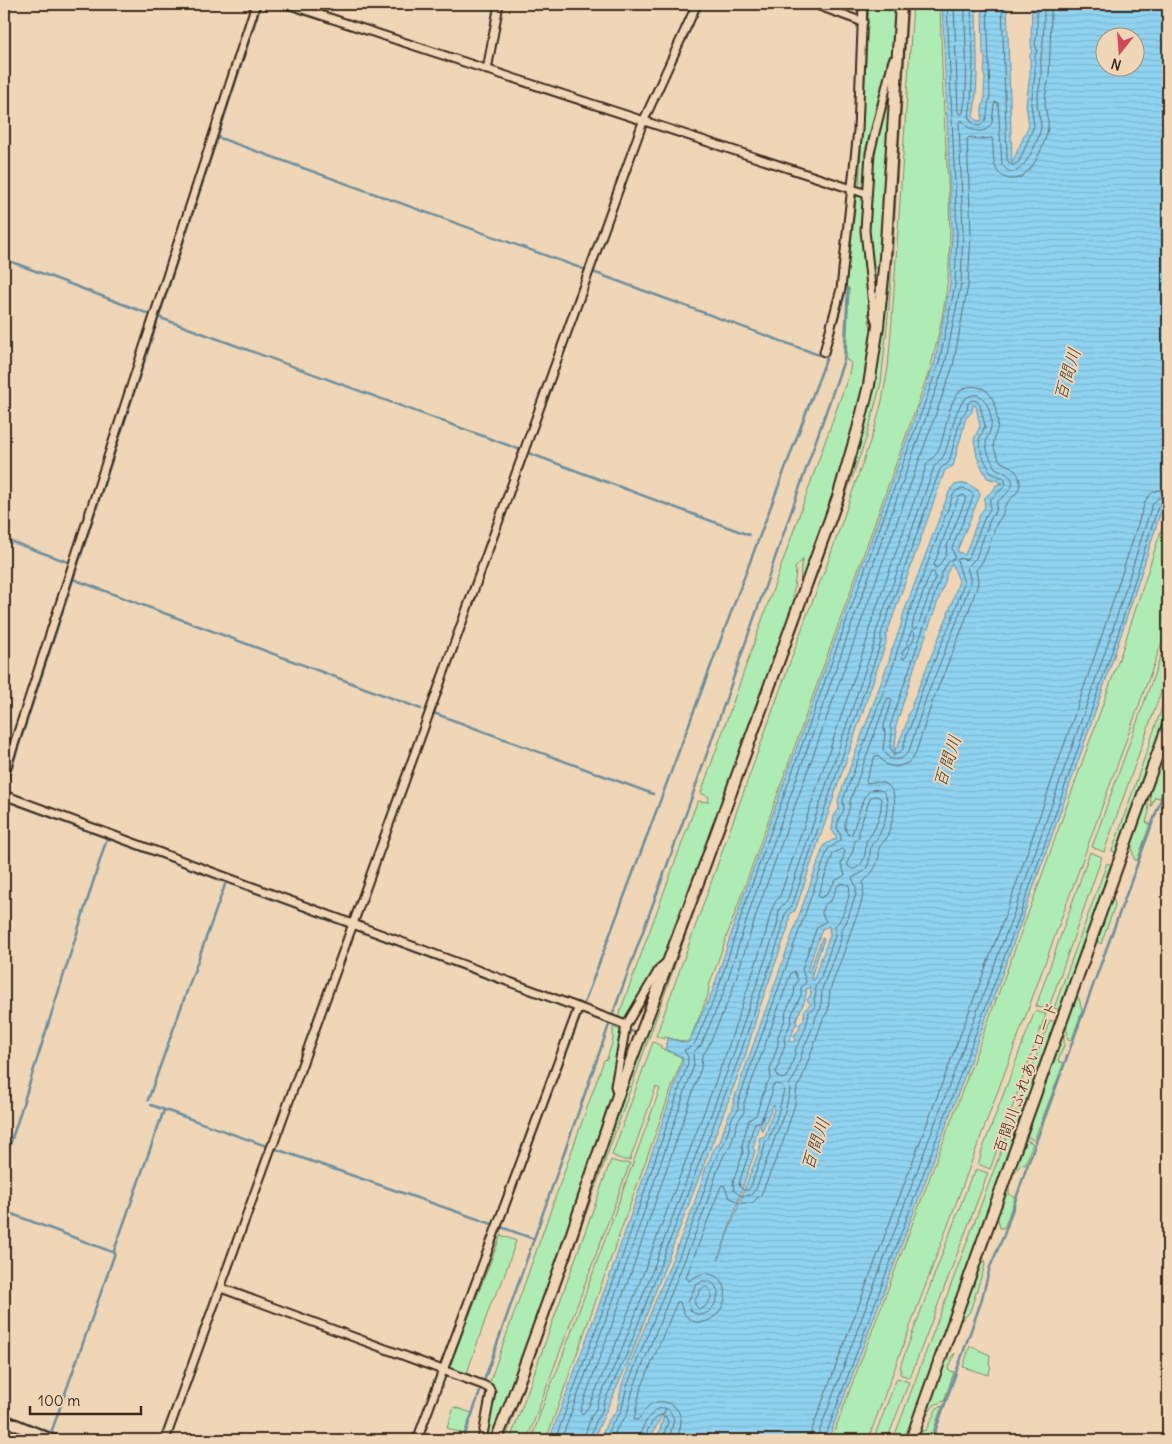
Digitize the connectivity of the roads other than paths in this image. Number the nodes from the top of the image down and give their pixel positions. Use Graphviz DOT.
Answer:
graph roads {
  1 [pos="256,4"];
  2 [pos="287,4"];
  3 [pos="499,4"];
  4 [pos="697,4"];
  5 [pos="814,4"];
  6 [pos="864,4"];
  7 [pos="901,4"];
  8 [pos="862,22"];
  9 [pos="898,60"];
  10 [pos="487,68"];
  11 [pos="645,121"];
  12 [pos="854,189"];
  13 [pos="867,194"];
  14 [pos="878,326"];
  15 [pos="824,352"];
  16 [pos="1168,724"];
  17 [pos="4,775"];
  18 [pos="4,795"];
  19 [pos="352,927"];
  20 [pos="667,962"];
  21 [pos="579,1011"];
  22 [pos="626,1025"];
  23 [pos="618,1095"];
  24 [pos="221,1288"];
  25 [pos="445,1371"];
  26 [pos="4,1420"];
  27 [pos="52,1440"];
  28 [pos="165,1440"];
  29 [pos="417,1440"];
  30 [pos="482,1440"];
  31 [pos="496,1440"];
  32 [pos="911,1440"];
  1 -- 17 [label="street"];
  2 -- 10 [label="street"];
  3 -- 10 [label="street"];
  4 -- 11 [label="street"];
  5 -- 8 [label="street"];
  6 -- 8 [label="street"];
  7 -- 9 [label="street"];
  8 -- 12 [label="street"];
  9 -- 13 [label="street"];
  9 -- 14 [label="street"];
  10 -- 11 [label="street"];
  11 -- 12 [label="street"];
  11 -- 19 [label="street"];
  12 -- 13 [label="street"];
  12 -- 15 [label="street"];
  13 -- 14 [label="street"];
  14 -- 20 [label="street"];
  16 -- 32 [label="street, 百間川ふれあいロード"];
  18 -- 19 [label="street"];
  19 -- 21 [label="street"];
  19 -- 24 [label="street"];
  20 -- 22 [label="street"];
  20 -- 23 [label="street"];
  21 -- 22 [label="street"];
  21 -- 25 [label="street"];
  22 -- 23 [label="street"];
  23 -- 31 [label="street"];
  24 -- 25 [label="street"];
  24 -- 28 [label="street"];
  25 -- 29 [label="street"];
  25 -- 30 [label="street"];
  26 -- 27 [label="street"];
}
